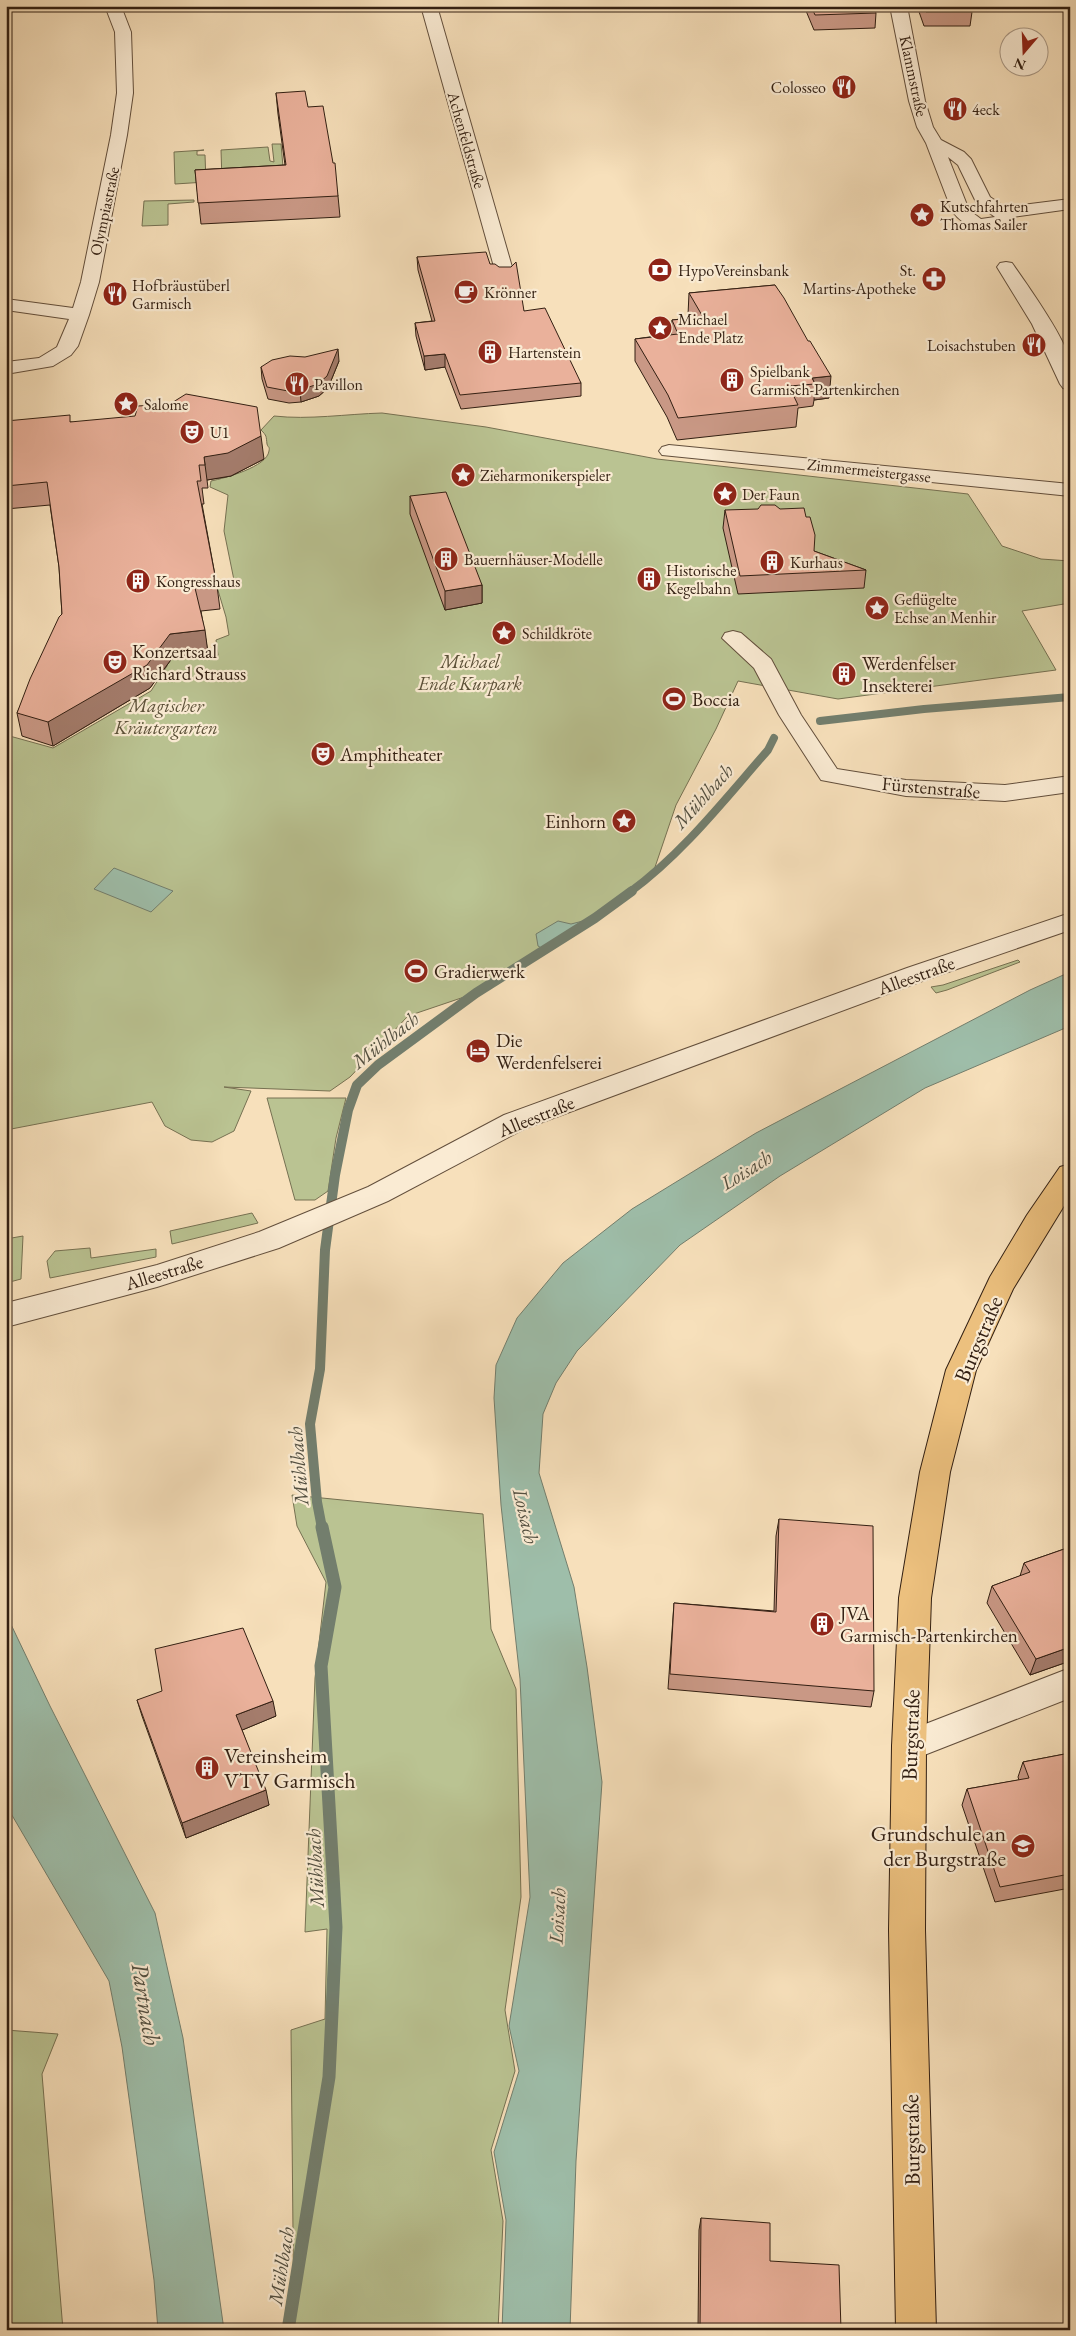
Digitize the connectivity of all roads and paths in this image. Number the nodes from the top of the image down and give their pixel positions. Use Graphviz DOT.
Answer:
graph roads {
  1 [pos="112,6"];
  2 [pos="429,6"];
  3 [pos="898,6"];
  4 [pos="934,143"];
  5 [pos="1070,204"];
  6 [pos="1002,213"];
  7 [pos="1006,267"];
  8 [pos="505,274"];
  9 [pos="6,304"];
  10 [pos="80,315"];
  11 [pos="6,368"];
  12 [pos="1070,384"];
  13 [pos="669,451"];
  14 [pos="1070,490"];
  15 [pos="733,638"];
  16 [pos="1070,784"];
  17 [pos="1070,921"];
  18 [pos="1070,1174"];
  19 [pos="6,1315"];
  20 [pos="1070,1683"];
  21 [pos="909,1746"];
  22 [pos="916,2330"];
  1 -- 10 [label="street, Olympiastraße"];
  2 -- 8 [label="street, Achenfeldstraße"];
  3 -- 4 [label="street, Klammstraße"];
  4 -- 6 [label="street"];
  4 -- 6 [label="street, Klammstraße"];
  5 -- 6 [label="street"];
  7 -- 12 [label="street"];
  9 -- 10 [label="street"];
  10 -- 11 [label="street, Olympiastraße"];
  13 -- 14 [label="street, Zimmermeistergasse"];
  15 -- 16 [label="street, Fürstenstraße"];
  17 -- 19 [label="street, Alleestraße"];
  18 -- 21 [label="main road, Burgstraße"];
  20 -- 21 [label="street"];
  21 -- 22 [label="main road, Burgstraße"];
}
